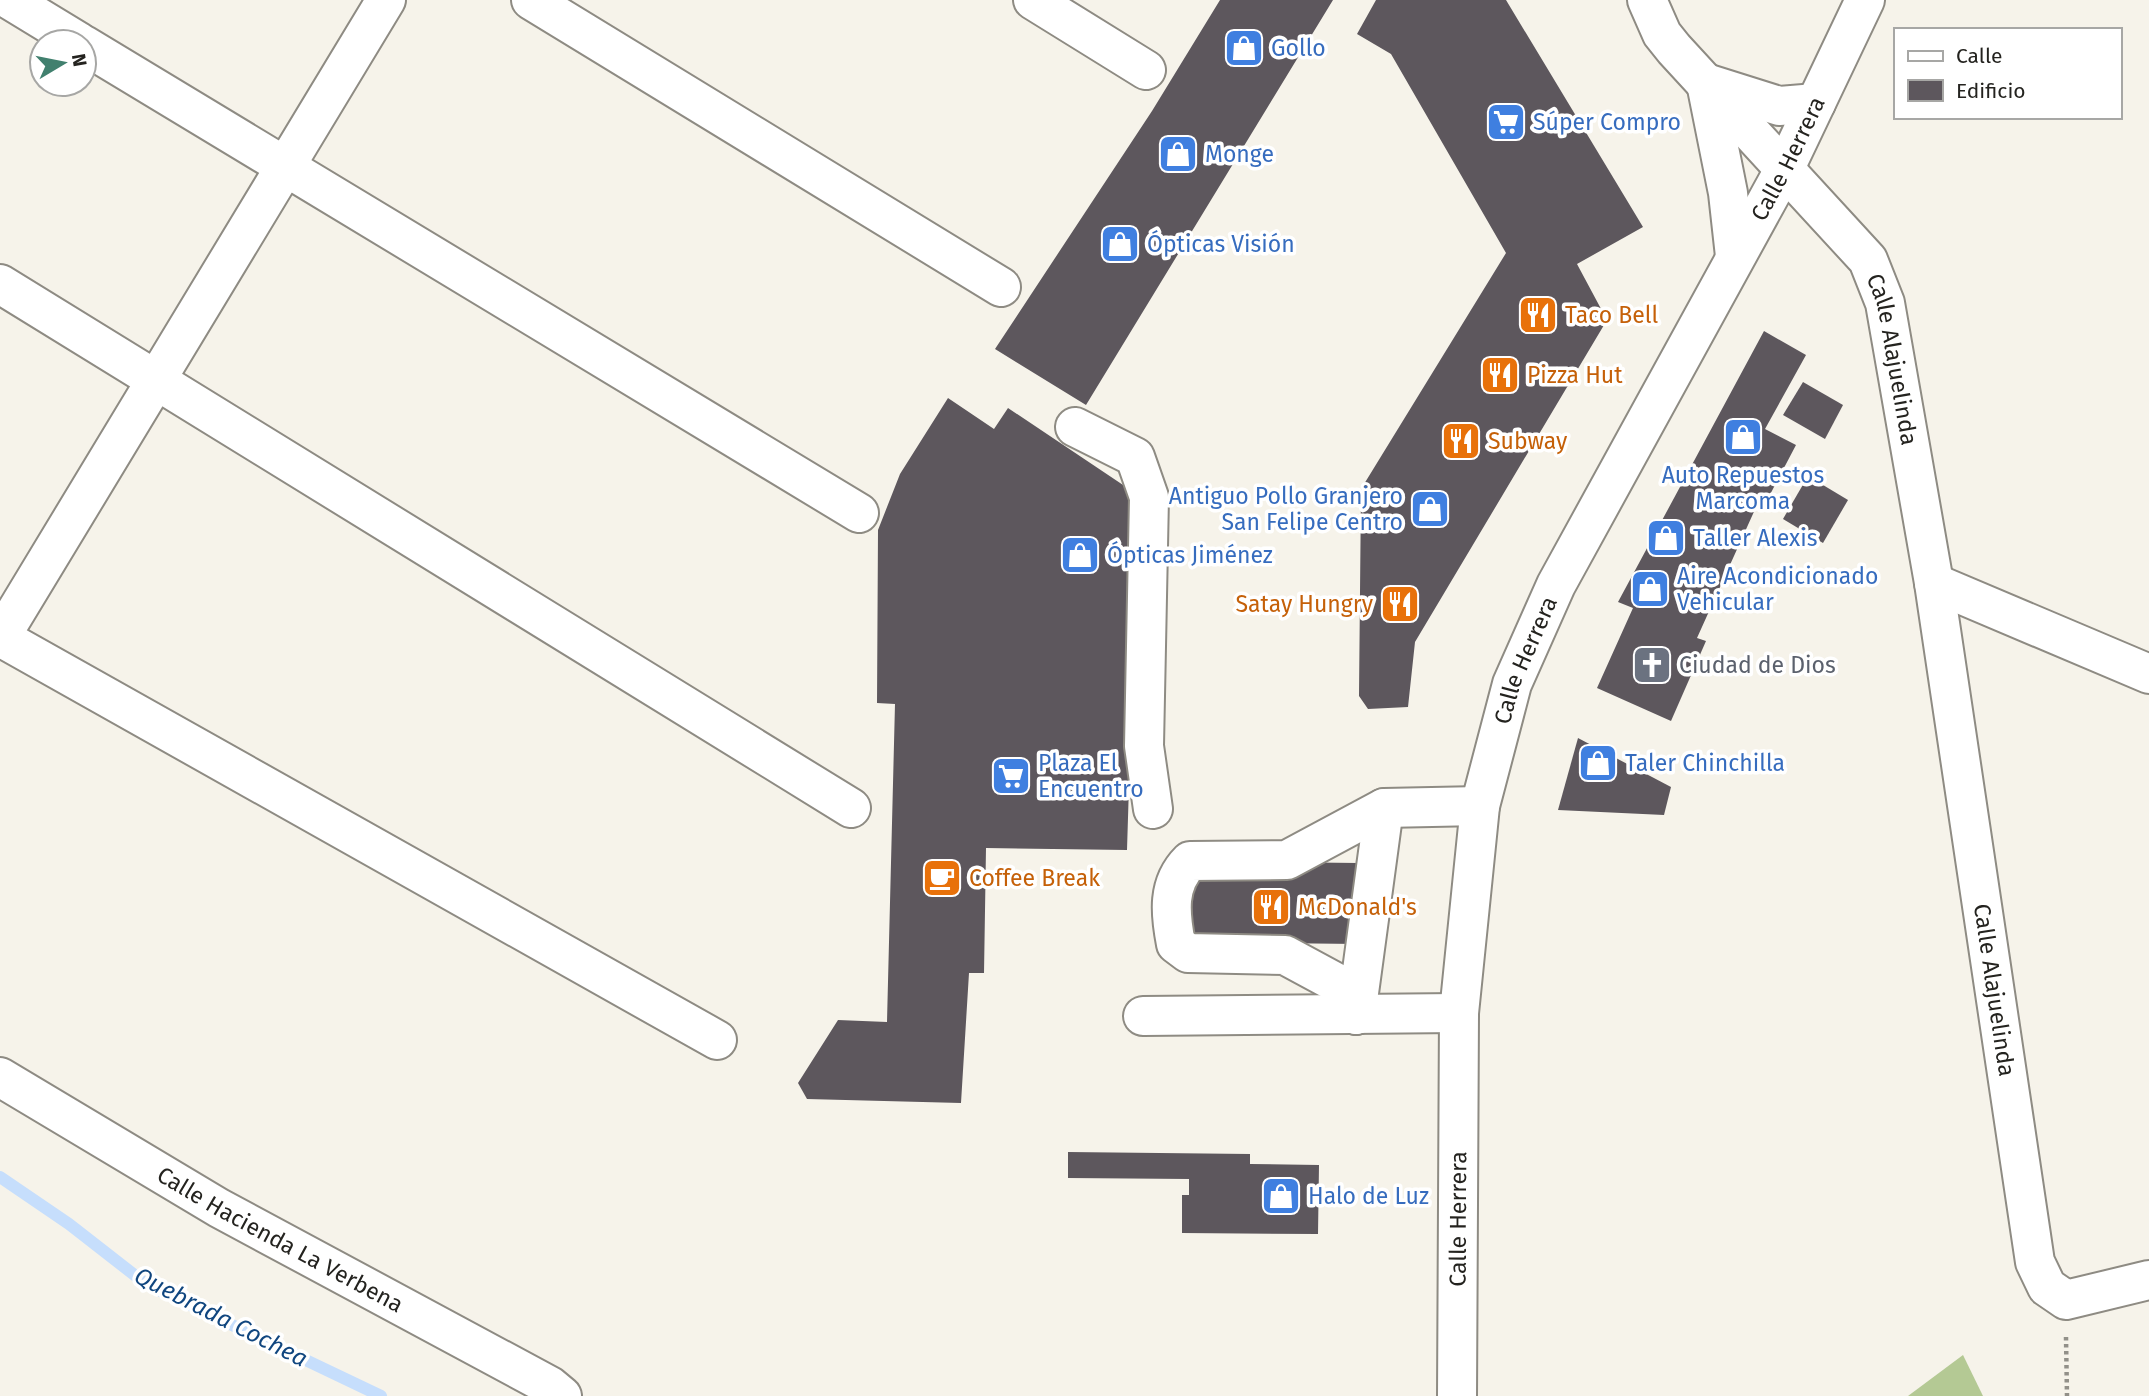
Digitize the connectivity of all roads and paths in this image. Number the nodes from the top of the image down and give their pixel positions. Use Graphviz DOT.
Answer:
graph roads {
  1 [pos="10,0"];
  2 [pos="386,0"];
  3 [pos="531,0"];
  4 [pos="1033,0"];
  5 [pos="1647,0"];
  6 [pos="1865,0"];
  7 [pos="56,28"];
  8 [pos="98,53"];
  9 [pos="1146,70"];
  10 [pos="1706,83"];
  11 [pos="1816,103"];
  12 [pos="285,167"];
  13 [pos="1785,168"];
  14 [pos="1735,256"];
  15 [pos="0,284"];
  16 [pos="1001,287"];
  17 [pos="158,379"];
  18 [pos="1075,427"];
  19 [pos="859,513"];
  20 [pos="1934,583"];
  21 [pos="0,637"];
  22 [pos="2149,674"];
  23 [pos="1480,806"];
  24 [pos="850,807"];
  25 [pos="1384,808"];
  26 [pos="1153,809"];
  27 [pos="1459,1013"];
  28 [pos="1356,1015"];
  29 [pos="1143,1016"];
  30 [pos="718,1040"];
  31 [pos="0,1077"];
  32 [pos="2149,1280"];
  33 [pos="2066,1300"];
  34 [pos="562,1396"];
  35 [pos="1457,1396"];
  36 [pos="2067,1396"];
  1 -- 7 [label="street"];
  2 -- 12 [label="street"];
  3 -- 16 [label="street"];
  4 -- 9 [label="street"];
  5 -- 10 [label="street, Calle Alajuelinda"];
  6 -- 11 [label="street, Calle Herrera"];
  8 -- 12 [label="street"];
  10 -- 11 [label="street"];
  10 -- 13 [label="street, Calle Alajuelinda"];
  10 -- 14 [label="street"];
  11 -- 13 [label="street, Calle Herrera"];
  12 -- 17 [label="street"];
  12 -- 19 [label="street"];
  13 -- 14 [label="street, Calle Herrera"];
  13 -- 20 [label="street, Calle Alajuelinda"];
  14 -- 23 [label="street, Calle Herrera"];
  15 -- 17 [label="street"];
  17 -- 21 [label="street"];
  17 -- 24 [label="street"];
  18 -- 26 [label="street"];
  20 -- 22 [label="street"];
  20 -- 33 [label="street, Calle Alajuelinda"];
  21 -- 30 [label="street"];
  23 -- 25 [label="street"];
  23 -- 27 [label="street, Calle Herrera"];
  25 -- 28 [label="street"];
  25 -- 28 [label="street"];
  27 -- 28 [label="street"];
  27 -- 35 [label="street, Calle Herrera"];
  28 -- 29 [label="street"];
  31 -- 34 [label="street, Calle Hacienda La Verbena"];
  32 -- 33 [label="street"];
  33 -- 36 [label="path"];
}
